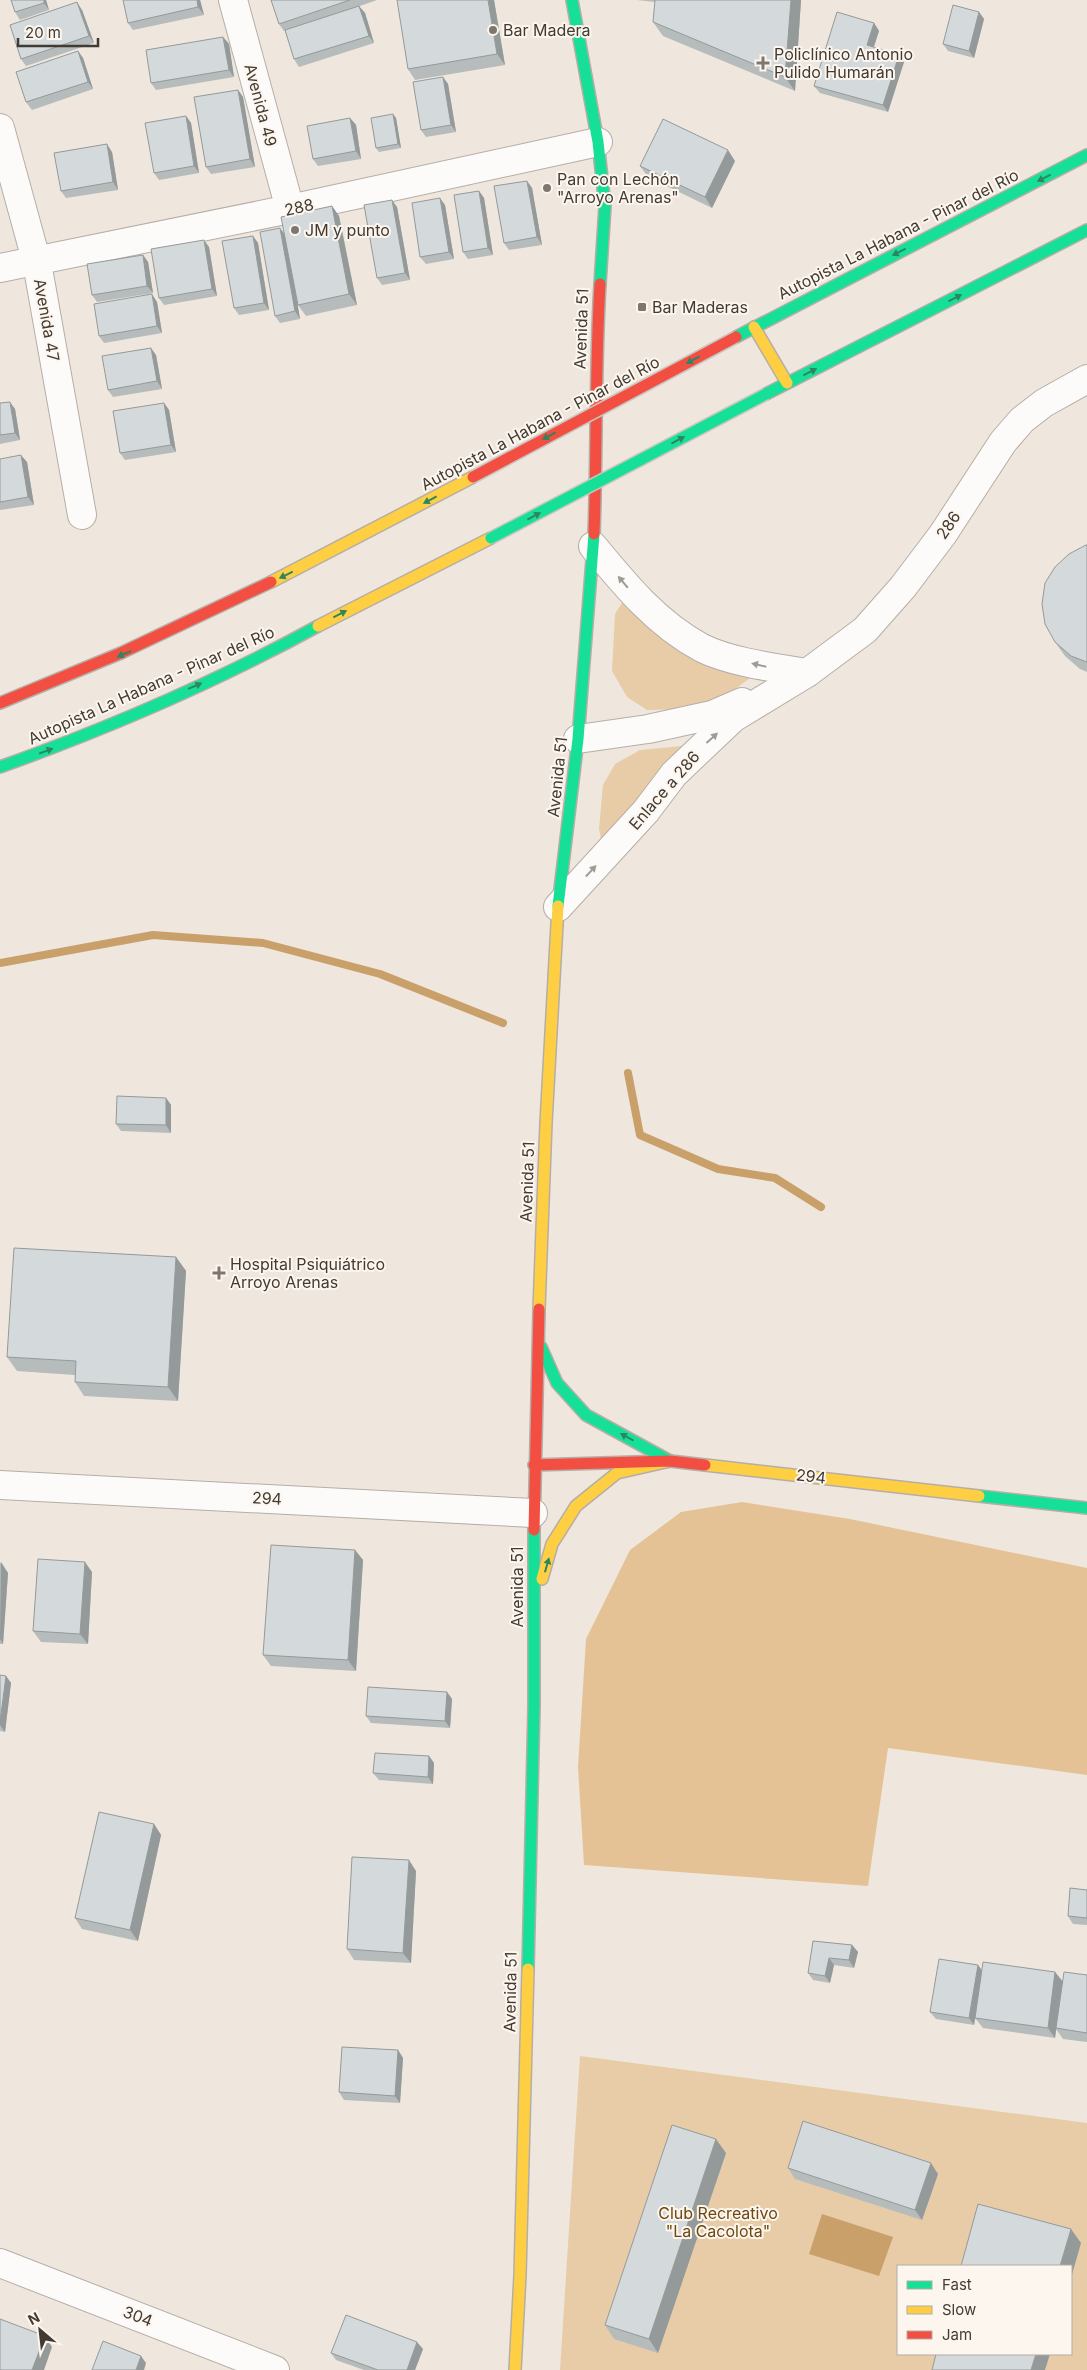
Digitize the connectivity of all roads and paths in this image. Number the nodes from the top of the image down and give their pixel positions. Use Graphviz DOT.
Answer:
graph roads {
  1 [pos="233,0"];
  2 [pos="572,0"];
  3 [pos="0,128"];
  4 [pos="598,142"];
  5 [pos="1087,155"];
  6 [pos="290,209"];
  7 [pos="1087,230"];
  8 [pos="37,262"];
  9 [pos="0,268"];
  10 [pos="754,327"];
  11 [pos="1087,379"];
  12 [pos="787,383"];
  13 [pos="82,514"];
  14 [pos="593,546"];
  15 [pos="807,673"];
  16 [pos="0,704"];
  17 [pos="578,739"];
  18 [pos="0,768"];
  19 [pos="558,907"];
  20 [pos="538,1342"];
  21 [pos="670,1461"];
  22 [pos="534,1465"];
  23 [pos="0,1484"];
  24 [pos="1087,1508"];
  25 [pos="533,1513"];
  26 [pos="533,1612"];
  27 [pos="0,2263"];
  28 [pos="275,2370"];
  29 [pos="515,2370"];
  1 -- 6 [label="street, Avenida 49"];
  2 -- 4 [label="main road, Avenida 51"];
  3 -- 8 [label="street, Avenida 47"];
  4 -- 6 [label="street, 288"];
  4 -- 14 [label="main road, Avenida 51"];
  5 -- 10 [label="main road, Autopista La Habana - Pinar del Río, one-way"];
  6 -- 8 [label="street, 288"];
  12 -- 7 [label="main road, Autopista La Habana - Pinar del Río, one-way"];
  8 -- 9 [label="street, 288"];
  8 -- 13 [label="street, Avenida 47"];
  10 -- 12 [label="main road"];
  10 -- 16 [label="main road, Autopista La Habana - Pinar del Río, one-way, bridge"];
  11 -- 15 [label="street, 286"];
  18 -- 12 [label="main road, Autopista La Habana - Pinar del Río, one-way, bridge"];
  15 -- 14 [label="street, one-way"];
  14 -- 17 [label="main road, Avenida 51"];
  15 -- 17 [label="street"];
  19 -- 15 [label="street, Enlace a 286, one-way"];
  17 -- 19 [label="main road, Avenida 51"];
  19 -- 20 [label="main road, Avenida 51"];
  21 -- 20 [label="main road, one-way"];
  20 -- 22 [label="main road, Avenida 51"];
  21 -- 22 [label="main road, 294"];
  21 -- 24 [label="main road, 294"];
  26 -- 21 [label="main road, one-way"];
  22 -- 25 [label="main road, Avenida 51"];
  23 -- 25 [label="street, 294"];
  25 -- 26 [label="main road, Avenida 51"];
  26 -- 29 [label="main road, Avenida 51"];
  27 -- 28 [label="street, 304"];
}
